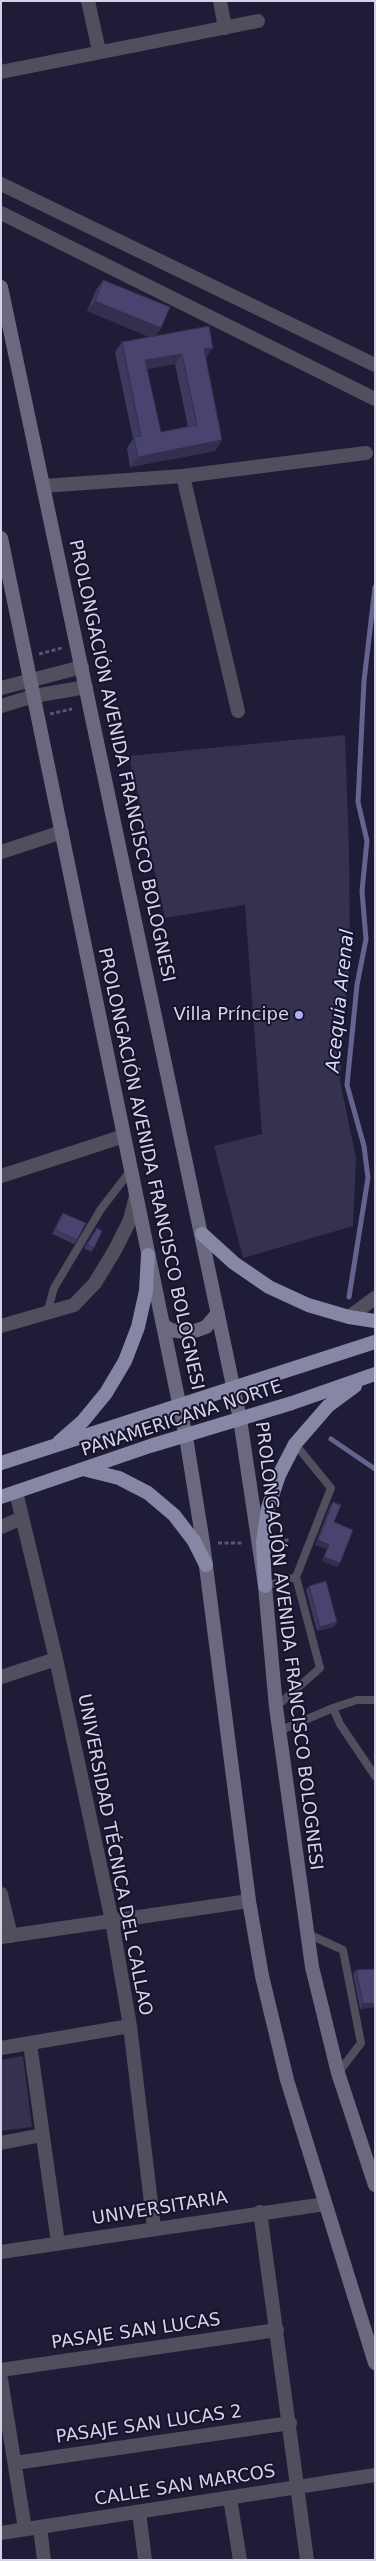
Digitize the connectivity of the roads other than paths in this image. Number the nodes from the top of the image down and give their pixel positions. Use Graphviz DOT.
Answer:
graph roads {
  1 [pos="88,1"];
  2 [pos="220,1"];
  3 [pos="258,21"];
  4 [pos="225,28"];
  5 [pos="99,51"];
  6 [pos="1,72"];
  7 [pos="1,184"];
  8 [pos="1,213"];
  9 [pos="1,287"];
  10 [pos="375,365"];
  11 [pos="375,399"];
  12 [pos="366,453"];
  13 [pos="184,476"];
  14 [pos="43,486"];
  15 [pos="1,538"];
  16 [pos="82,667"];
  17 [pos="30,680"];
  18 [pos="86,687"];
  19 [pos="1,688"];
  20 [pos="34,696"];
  21 [pos="1,706"];
  22 [pos="238,712"];
  23 [pos="62,832"];
  24 [pos="1,852"];
  25 [pos="124,1136"];
  26 [pos="131,1170"];
  27 [pos="1,1176"];
  28 [pos="136,1196"];
  29 [pos="202,1234"];
  30 [pos="148,1255"];
  31 [pos="375,1298"];
  32 [pos="46,1313"];
  33 [pos="218,1314"];
  34 [pos="349,1317"];
  35 [pos="375,1321"];
  36 [pos="163,1325"];
  37 [pos="1,1326"];
  38 [pos="375,1342"];
  39 [pos="372,1375"];
  40 [pos="234,1388"];
  41 [pos="179,1406"];
  42 [pos="240,1418"];
  43 [pos="186,1437"];
  44 [pos="295,1444"];
  45 [pos="56,1445"];
  46 [pos="1,1463"];
  47 [pos="87,1470"];
  48 [pos="16,1492"];
  49 [pos="1,1497"];
  50 [pos="22,1518"];
  51 [pos="1,1527"];
  52 [pos="260,1543"];
  53 [pos="206,1565"];
  54 [pos="296,1577"];
  55 [pos="265,1586"];
  56 [pos="56,1659"];
  57 [pos="1,1677"];
  58 [pos="375,1700"];
  59 [pos="276,1708"];
  60 [pos="332,1708"];
  61 [pos="279,1731"];
  62 [pos="375,1776"];
  63 [pos="1,1894"];
  64 [pos="250,1901"];
  65 [pos="112,1921"];
  66 [pos="306,1934"];
  67 [pos="6,1937"];
  68 [pos="130,2026"];
  69 [pos="30,2044"];
  70 [pos="1,2048"];
  71 [pos="338,2073"];
  72 [pos="42,2135"];
  73 [pos="1,2143"];
  74 [pos="375,2184"];
  75 [pos="325,2204"];
  76 [pos="260,2212"];
  77 [pos="154,2228"];
  78 [pos="58,2243"];
  79 [pos="1,2252"];
  80 [pos="277,2330"];
  81 [pos="375,2363"];
  82 [pos="1,2370"];
  83 [pos="1,2378"];
  84 [pos="290,2423"];
  85 [pos="15,2464"];
  86 [pos="375,2475"];
  87 [pos="299,2487"];
  88 [pos="230,2498"];
  89 [pos="139,2512"];
  90 [pos="40,2527"];
  91 [pos="25,2529"];
  92 [pos="1,2533"];
  93 [pos="44,2560"];
  94 [pos="146,2560"];
  95 [pos="240,2560"];
  96 [pos="307,2560"];
  1 -- 5 [label="street"];
  2 -- 4 [label="street"];
  3 -- 4 [label="street"];
  4 -- 5 [label="street"];
  5 -- 6 [label="street"];
  7 -- 10 [label="street"];
  8 -- 11 [label="street"];
  9 -- 14 [label="main road, PROLONGACIÓN AVENIDA FRANCISCO BOLOGNESI"];
  12 -- 13 [label="street"];
  13 -- 14 [label="street"];
  13 -- 22 [label="street"];
  14 -- 16 [label="main road, PROLONGACIÓN AVENIDA FRANCISCO BOLOGNESI"];
  15 -- 17 [label="main road, PROLONGACIÓN AVENIDA FRANCISCO BOLOGNESI"];
  16 -- 17 [label="street"];
  16 -- 18 [label="main road, PROLONGACIÓN AVENIDA FRANCISCO BOLOGNESI"];
  17 -- 19 [label="street"];
  17 -- 20 [label="main road, PROLONGACIÓN AVENIDA FRANCISCO BOLOGNESI"];
  18 -- 20 [label="street"];
  18 -- 29 [label="main road, PROLONGACIÓN AVENIDA FRANCISCO BOLOGNESI"];
  20 -- 21 [label="street"];
  20 -- 23 [label="main road, PROLONGACIÓN AVENIDA FRANCISCO BOLOGNESI"];
  23 -- 24 [label="street"];
  23 -- 25 [label="main road, PROLONGACIÓN AVENIDA FRANCISCO BOLOGNESI"];
  25 -- 26 [label="main road, PROLONGACIÓN AVENIDA FRANCISCO BOLOGNESI"];
  25 -- 27 [label="street"];
  26 -- 28 [label="main road, PROLONGACIÓN AVENIDA FRANCISCO BOLOGNESI"];
  26 -- 32 [label="lane"];
  28 -- 30 [label="main road, PROLONGACIÓN AVENIDA FRANCISCO BOLOGNESI"];
  28 -- 32 [label="street"];
  29 -- 33 [label="main road, PROLONGACIÓN AVENIDA FRANCISCO BOLOGNESI"];
  29 -- 34 [label="highway"];
  30 -- 36 [label="main road, PROLONGACIÓN AVENIDA FRANCISCO BOLOGNESI"];
  30 -- 45 [label="highway"];
  31 -- 34 [label="street"];
  32 -- 37 [label="street"];
  33 -- 36 [label="main road"];
  33 -- 40 [label="main road, PROLONGACIÓN AVENIDA FRANCISCO BOLOGNESI"];
  34 -- 35 [label="highway"];
  36 -- 41 [label="main road, PROLONGACIÓN AVENIDA FRANCISCO BOLOGNESI"];
  38 -- 40 [label="highway, PANAMERICANA NORTE"];
  39 -- 42 [label="highway, PANAMERICANA NORTE"];
  39 -- 44 [label="highway"];
  40 -- 41 [label="highway, PANAMERICANA NORTE"];
  40 -- 42 [label="main road, PROLONGACIÓN AVENIDA FRANCISCO BOLOGNESI"];
  41 -- 43 [label="main road, PROLONGACIÓN AVENIDA FRANCISCO BOLOGNESI"];
  41 -- 45 [label="highway, PANAMERICANA NORTE"];
  42 -- 43 [label="highway, PANAMERICANA NORTE"];
  42 -- 52 [label="main road, PROLONGACIÓN AVENIDA FRANCISCO BOLOGNESI"];
  43 -- 47 [label="highway, PANAMERICANA NORTE"];
  43 -- 53 [label="main road, PROLONGACIÓN AVENIDA FRANCISCO BOLOGNESI"];
  44 -- 52 [label="highway"];
  44 -- 54 [label="lane"];
  45 -- 46 [label="highway, PANAMERICANA NORTE"];
  47 -- 48 [label="highway, PANAMERICANA NORTE"];
  47 -- 53 [label="highway"];
  48 -- 49 [label="highway, PANAMERICANA NORTE"];
  48 -- 50 [label="street, UNIVERSIDAD TÉCNICA DEL CALLAO"];
  50 -- 51 [label="street"];
  50 -- 56 [label="street, UNIVERSIDAD TÉCNICA DEL CALLAO"];
  52 -- 55 [label="highway"];
  53 -- 64 [label="main road, PROLONGACIÓN AVENIDA FRANCISCO BOLOGNESI"];
  54 -- 55 [label="lane"];
  54 -- 59 [label="lane"];
  55 -- 59 [label="main road, PROLONGACIÓN AVENIDA FRANCISCO BOLOGNESI"];
  56 -- 57 [label="street"];
  56 -- 65 [label="street, UNIVERSIDAD TÉCNICA DEL CALLAO"];
  58 -- 60 [label="lane"];
  59 -- 61 [label="main road, PROLONGACIÓN AVENIDA FRANCISCO BOLOGNESI"];
  60 -- 61 [label="lane"];
  60 -- 62 [label="lane"];
  61 -- 66 [label="main road, PROLONGACIÓN AVENIDA FRANCISCO BOLOGNESI"];
  63 -- 67 [label="street"];
  64 -- 65 [label="street"];
  64 -- 75 [label="main road, PROLONGACIÓN AVENIDA FRANCISCO BOLOGNESI"];
  65 -- 67 [label="street"];
  65 -- 68 [label="street, UNIVERSIDAD TÉCNICA DEL CALLAO"];
  66 -- 71 [label="main road, PROLONGACIÓN AVENIDA FRANCISCO BOLOGNESI"];
  66 -- 71 [label="lane"];
  68 -- 69 [label="street"];
  68 -- 77 [label="street, UNIVERSIDAD TÉCNICA DEL CALLAO"];
  69 -- 70 [label="street"];
  69 -- 72 [label="street"];
  71 -- 74 [label="main road, PROLONGACIÓN AVENIDA FRANCISCO BOLOGNESI"];
  72 -- 73 [label="street"];
  72 -- 78 [label="street"];
  75 -- 76 [label="street, UNIVERSITARIA"];
  75 -- 81 [label="main road, PROLONGACIÓN AVENIDA FRANCISCO BOLOGNESI"];
  76 -- 77 [label="street, UNIVERSITARIA"];
  76 -- 80 [label="street"];
  77 -- 78 [label="street, UNIVERSITARIA"];
  78 -- 79 [label="street, UNIVERSITARIA"];
  80 -- 82 [label="street, PASAJE SAN LUCAS"];
  80 -- 84 [label="street"];
  83 -- 85 [label="street"];
  84 -- 85 [label="street, PASAJE SAN LUCAS 2"];
  84 -- 87 [label="street"];
  85 -- 91 [label="street"];
  86 -- 87 [label="street, CALLE SAN MARCOS"];
  87 -- 88 [label="street, CALLE SAN MARCOS"];
  87 -- 96 [label="street"];
  88 -- 89 [label="street, CALLE SAN MARCOS"];
  88 -- 95 [label="street"];
  89 -- 90 [label="street, CALLE SAN MARCOS"];
  89 -- 94 [label="street"];
  90 -- 91 [label="street, CALLE SAN MARCOS"];
  90 -- 93 [label="street"];
  91 -- 92 [label="street, CALLE SAN MARCOS"];
}
